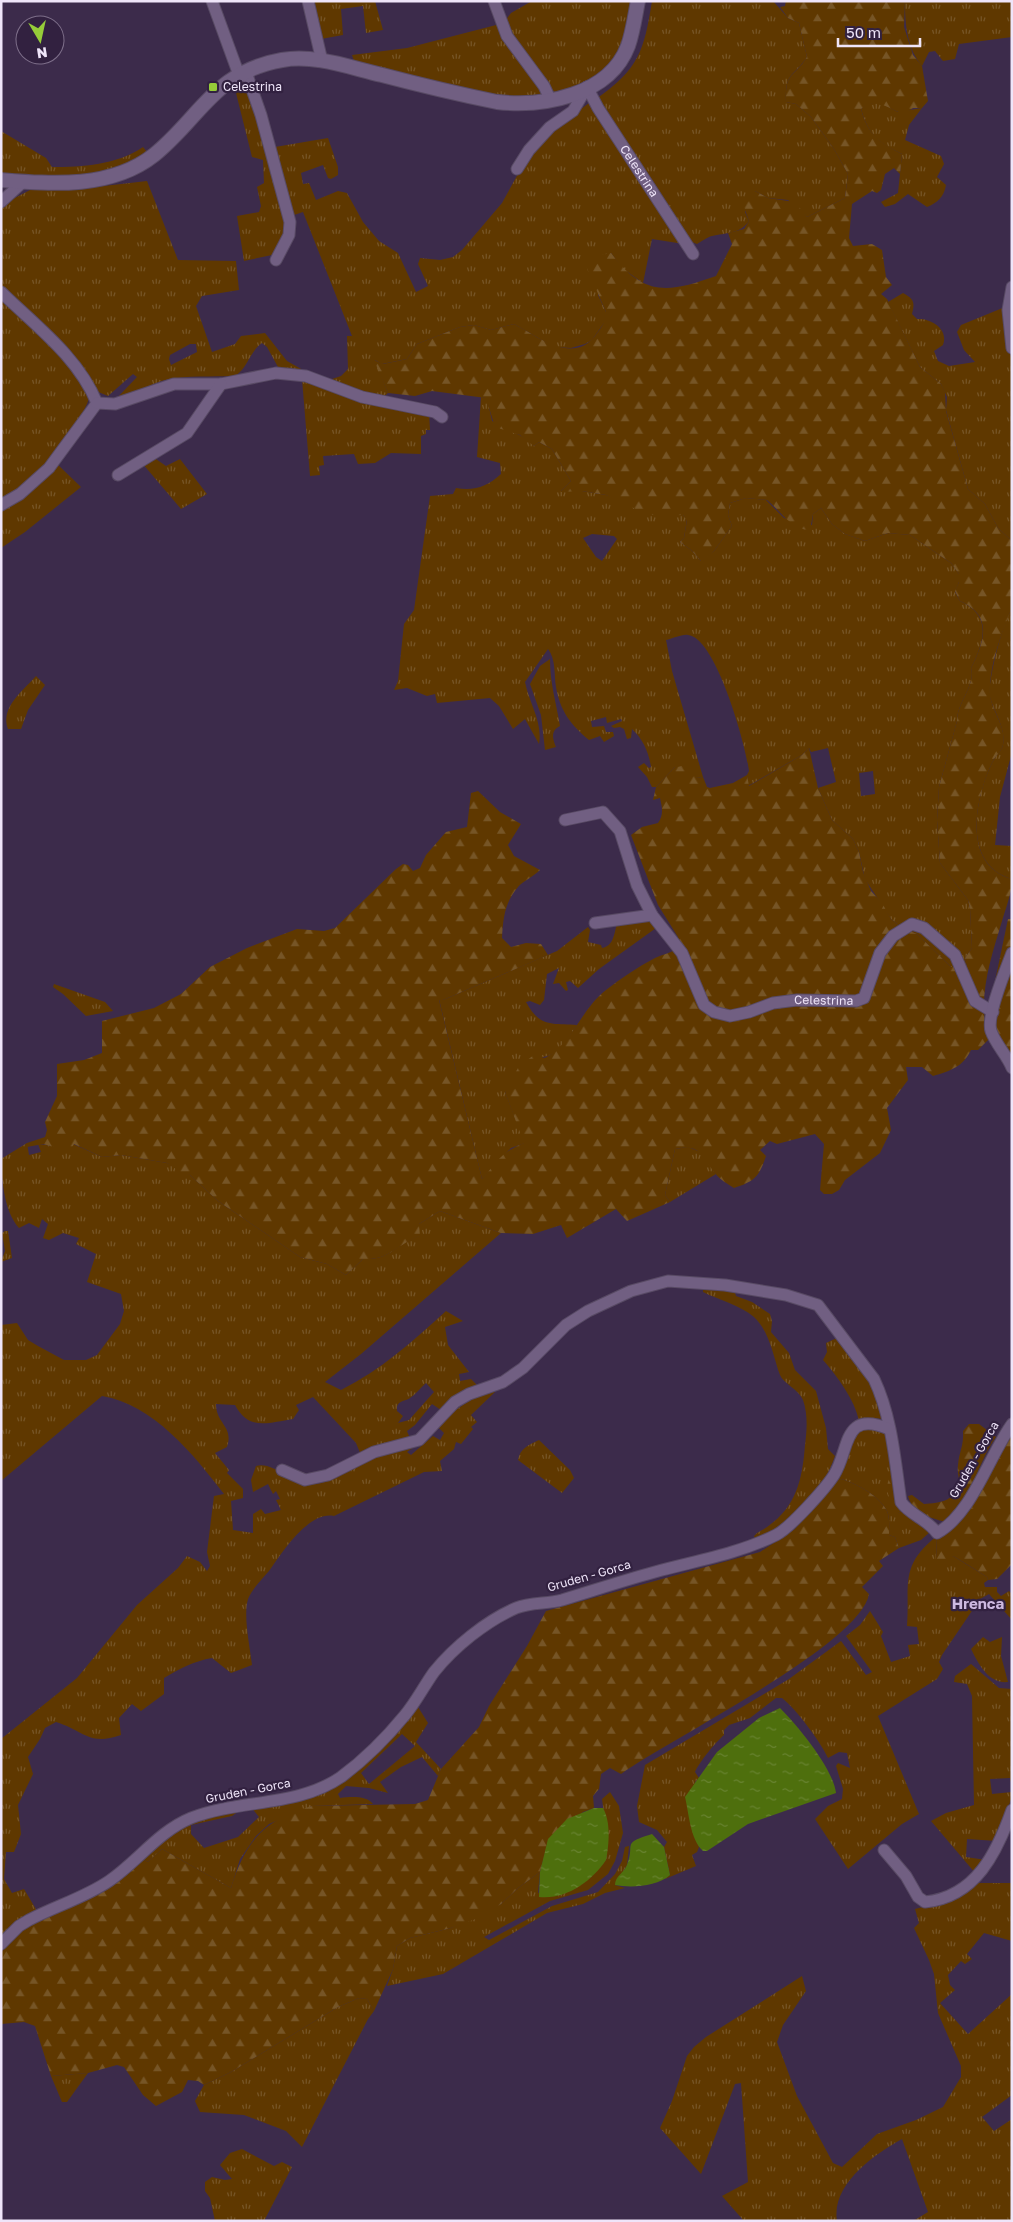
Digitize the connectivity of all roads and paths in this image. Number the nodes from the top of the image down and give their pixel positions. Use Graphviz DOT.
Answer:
graph roads {
  1 [pos="212,1"];
  2 [pos="308,1"];
  3 [pos="494,1"];
  4 [pos="638,1"];
  5 [pos="322,61"];
  6 [pos="242,73"];
  7 [pos="588,88"];
  8 [pos="551,102"];
  9 [pos="517,169"];
  10 [pos="1,180"];
  11 [pos="23,182"];
  12 [pos="1,202"];
  13 [pos="693,254"];
  14 [pos="276,260"];
  15 [pos="1012,287"];
  16 [pos="1,292"];
  17 [pos="1012,348"];
  18 [pos="221,384"];
  19 [pos="97,403"];
  20 [pos="442,417"];
  21 [pos="118,475"];
  22 [pos="1,505"];
  23 [pos="565,820"];
  24 [pos="652,915"];
  25 [pos="595,923"];
  26 [pos="1012,953"];
  27 [pos="993,1012"];
  28 [pos="1012,1068"];
  29 [pos="1012,1424"];
  30 [pos="889,1428"];
  31 [pos="282,1470"];
  32 [pos="1012,1810"];
  33 [pos="884,1850"];
  34 [pos="1,1944"];
  1 -- 6 [label="street"];
  2 -- 5 [label="street"];
  3 -- 8 [label="street"];
  4 -- 7 [label="street"];
  5 -- 6 [label="street"];
  5 -- 8 [label="street"];
  6 -- 11 [label="street"];
  6 -- 14 [label="street"];
  7 -- 8 [label="street"];
  7 -- 9 [label="street"];
  7 -- 13 [label="street, Celestrina"];
  10 -- 11 [label="street"];
  11 -- 12 [label="street"];
  15 -- 17 [label="street"];
  16 -- 19 [label="street"];
  18 -- 19 [label="street"];
  18 -- 20 [label="street"];
  18 -- 21 [label="street"];
  19 -- 22 [label="street"];
  23 -- 24 [label="street"];
  24 -- 25 [label="street"];
  24 -- 27 [label="street, Celestrina"];
  26 -- 27 [label="street"];
  27 -- 28 [label="street"];
  29 -- 30 [label="street, Gruden - Gorca"];
  30 -- 31 [label="street"];
  30 -- 34 [label="street, Gruden - Gorca"];
  32 -- 33 [label="street"];
}
